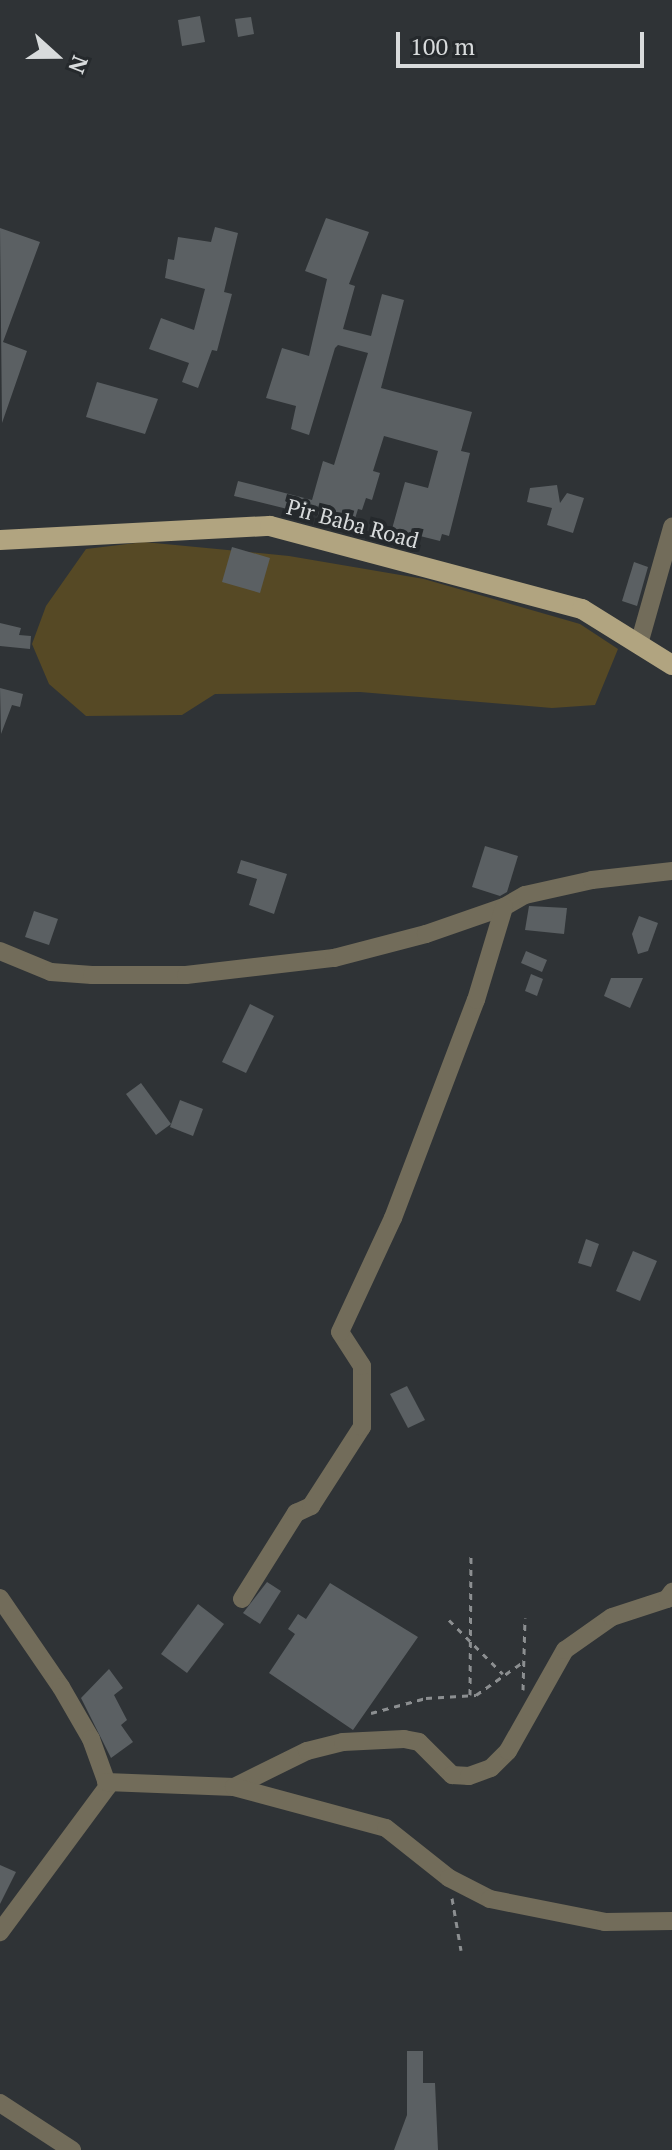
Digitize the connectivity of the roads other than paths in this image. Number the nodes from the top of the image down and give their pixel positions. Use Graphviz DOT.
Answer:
graph roads {
  1 [pos="672,527"];
  2 [pos="0,540"];
  3 [pos="639,644"];
  4 [pos="672,665"];
  5 [pos="672,871"];
  6 [pos="504,907"];
  7 [pos="0,951"];
  8 [pos="672,1592"];
  9 [pos="0,1598"];
  10 [pos="242,1599"];
  11 [pos="106,1782"];
  12 [pos="234,1787"];
  13 [pos="672,1921"];
  14 [pos="0,1932"];
  15 [pos="0,2103"];
  16 [pos="72,2150"];
  1 -- 3 [label="street"];
  2 -- 3 [label="main road, Pir Baba Road"];
  3 -- 4 [label="main road, Pir Baba Road"];
  5 -- 6 [label="street"];
  6 -- 7 [label="street"];
  6 -- 10 [label="street"];
  8 -- 12 [label="street"];
  9 -- 11 [label="street"];
  11 -- 12 [label="street"];
  11 -- 14 [label="street"];
  12 -- 13 [label="street"];
  15 -- 16 [label="street"];
}
